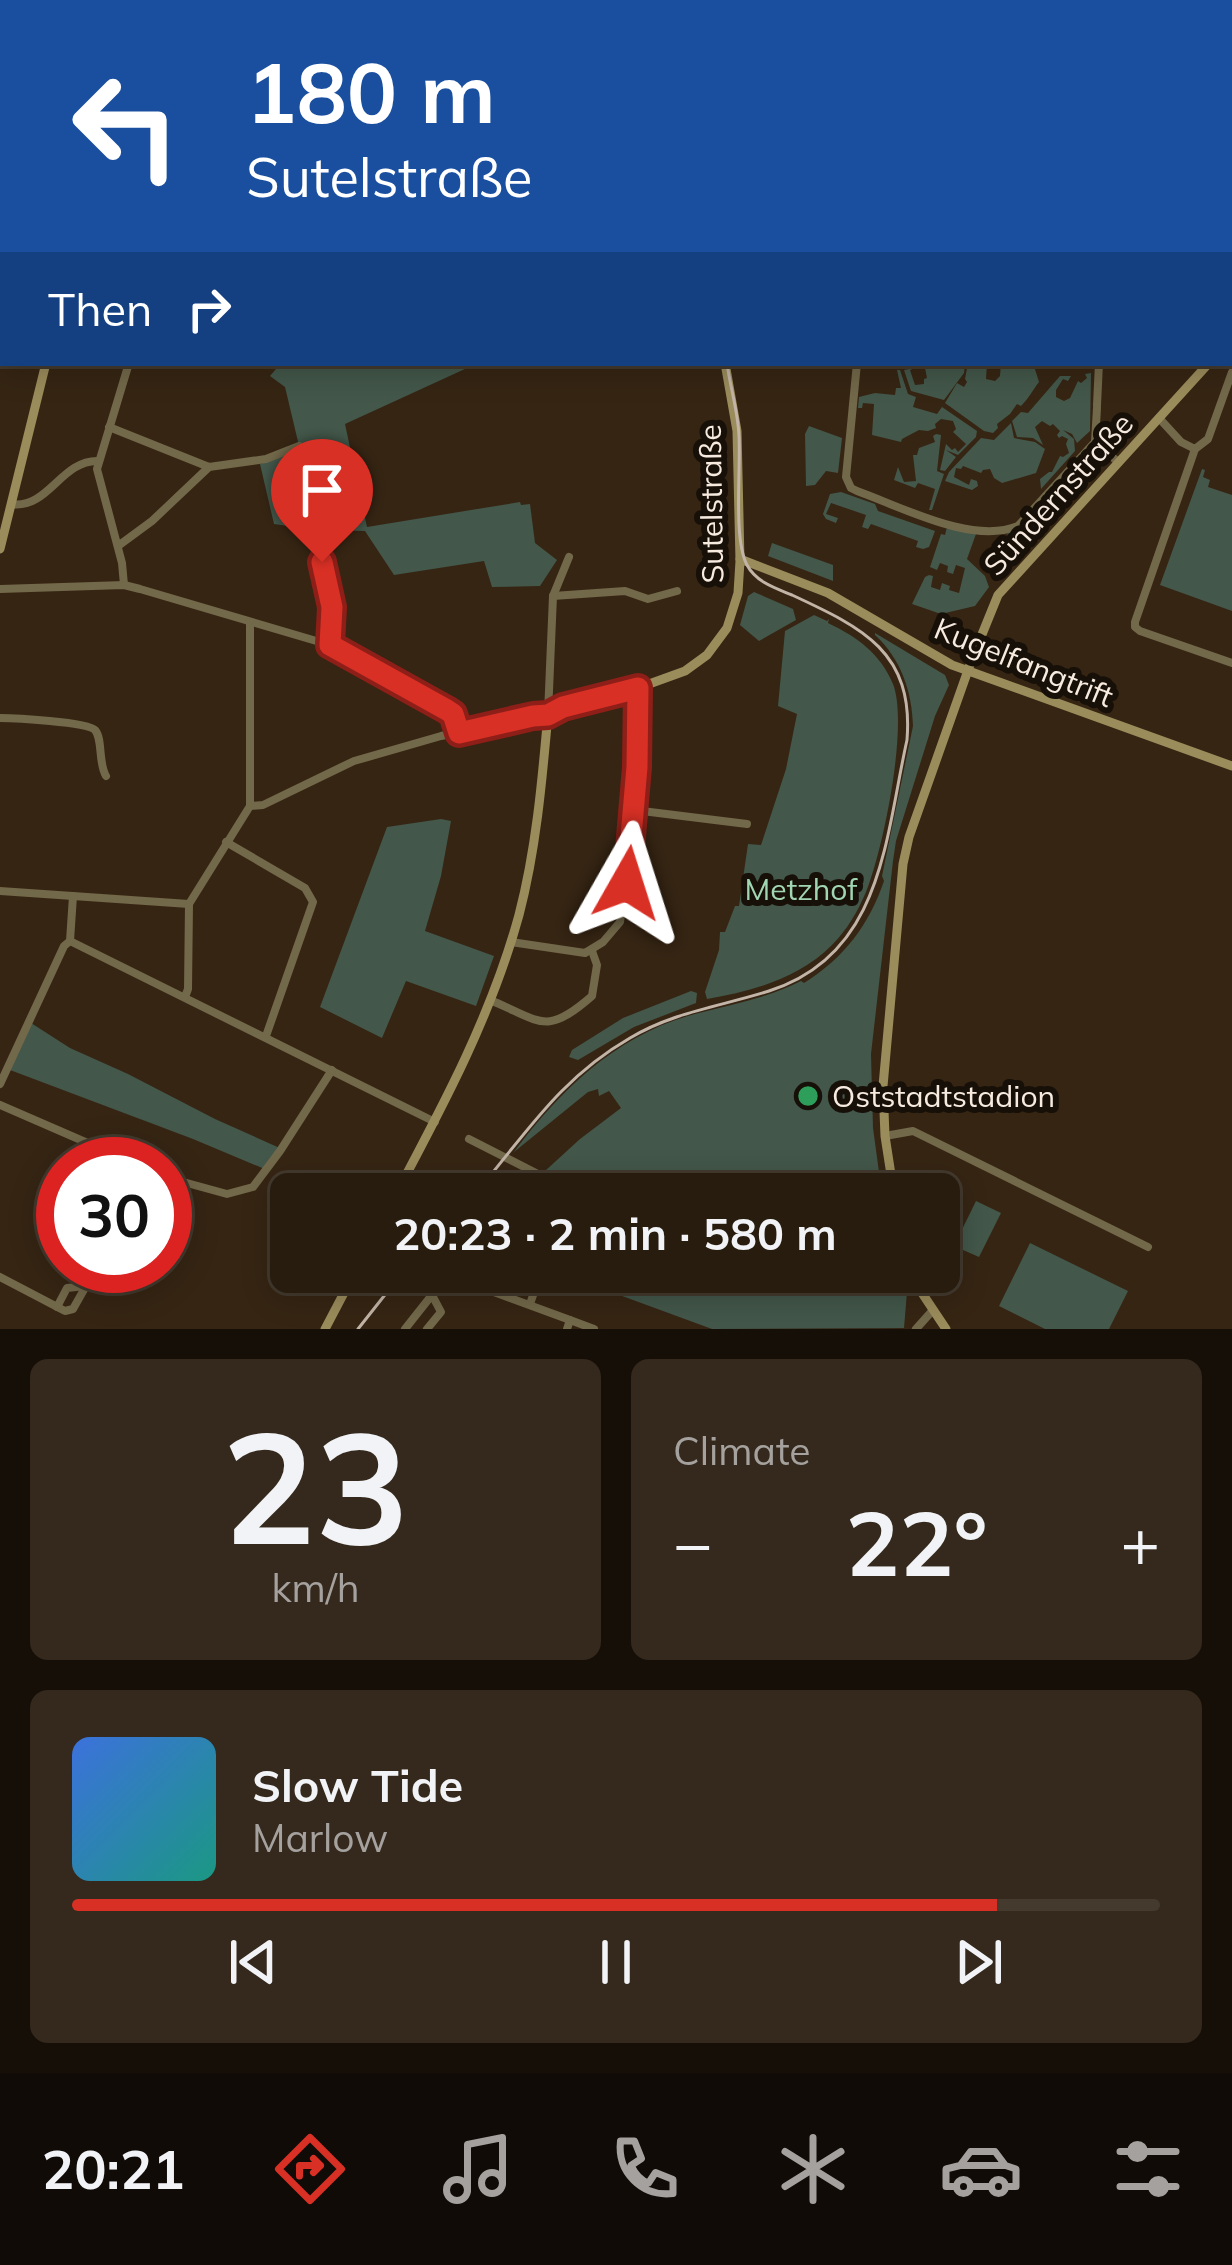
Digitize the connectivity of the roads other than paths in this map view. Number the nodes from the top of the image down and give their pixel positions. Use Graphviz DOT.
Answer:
graph roads {
  1 [pos="45,366"];
  2 [pos="128,366"];
  3 [pos="726,366"];
  4 [pos="857,366"];
  5 [pos="1099,366"];
  6 [pos="1206,366"];
  7 [pos="1232,372"];
  8 [pos="1159,418"];
  9 [pos="110,428"];
  10 [pos="1095,442"];
  11 [pos="299,446"];
  12 [pos="1195,449"];
  13 [pos="98,461"];
  14 [pos="1118,462"];
  15 [pos="209,467"];
  16 [pos="11,504"];
  17 [pos="316,538"];
  18 [pos="118,546"];
  19 [pos="0,549"];
  20 [pos="569,557"];
  21 [pos="740,559"];
  22 [pos="124,585"];
  23 [pos="0,589"];
  24 [pos="677,591"];
  25 [pos="553,596"];
  26 [pos="250,622"];
  27 [pos="330,645"];
  28 [pos="1232,663"];
  29 [pos="967,671"];
  30 [pos="638,688"];
  31 [pos="548,715"];
  32 [pos="0,718"];
  33 [pos="459,733"];
  34 [pos="1232,766"];
  35 [pos="106,776"];
  36 [pos="250,806"];
  37 [pos="634,809"];
  38 [pos="747,824"];
  39 [pos="226,842"];
  40 [pos="0,891"];
  41 [pos="73,896"];
  42 [pos="189,904"];
  43 [pos="70,941"];
  44 [pos="511,942"];
  45 [pos="592,951"];
  46 [pos="185,998"];
  47 [pos="490,1000"];
  48 [pos="266,1036"];
  49 [pos="332,1070"];
  50 [pos="0,1084"];
  51 [pos="0,1105"];
  52 [pos="435,1122"];
  53 [pos="885,1136"];
  54 [pos="73,1137"];
  55 [pos="469,1139"];
  56 [pos="407,1173"];
  57 [pos="534,1173"];
  58 [pos="891,1173"];
  59 [pos="192,1186"];
  60 [pos="1148,1247"];
  61 [pos="0,1276"];
  62 [pos="64,1293"];
  63 [pos="82,1293"];
  64 [pos="344,1293"];
  65 [pos="534,1293"];
  66 [pos="924,1293"];
  67 [pos="432,1295"];
  68 [pos="530,1304"];
  69 [pos="57,1307"];
  70 [pos="933,1310"];
  71 [pos="568,1325"];
  72 [pos="325,1329"];
  73 [pos="405,1329"];
  74 [pos="427,1329"];
  75 [pos="594,1329"];
  76 [pos="916,1329"];
  77 [pos="946,1329"];
  1 -- 16 [label="main road"];
  2 -- 9 [label="street"];
  3 -- 21 [label="main road, Sutelstraße"];
  4 -- 10 [label="street"];
  5 -- 10 [label="street"];
  6 -- 8 [label="main road, Sündernstraße"];
  7 -- 12 [label="street"];
  8 -- 12 [label="street"];
  8 -- 14 [label="main road, Sündernstraße"];
  9 -- 13 [label="street"];
  9 -- 15 [label="street"];
  10 -- 14 [label="street"];
  11 -- 15 [label="street"];
  12 -- 28 [label="street"];
  13 -- 16 [label="street"];
  13 -- 18 [label="street"];
  14 -- 29 [label="main road, Sündernstraße"];
  15 -- 18 [label="street"];
  16 -- 19 [label="main road"];
  17 -- 27 [label="street"];
  18 -- 22 [label="street"];
  20 -- 25 [label="street"];
  21 -- 29 [label="main road, Kugelfangtrift"];
  21 -- 30 [label="main road, Sutelstraße"];
  22 -- 23 [label="street"];
  22 -- 26 [label="street"];
  24 -- 25 [label="street"];
  25 -- 31 [label="street"];
  26 -- 27 [label="street"];
  26 -- 36 [label="street"];
  27 -- 33 [label="street"];
  29 -- 34 [label="main road, Kugelfangtrift"];
  29 -- 53 [label="main road, Sündernstraße"];
  30 -- 31 [label="main road, Sutelstraße"];
  30 -- 37 [label="street"];
  31 -- 33 [label="street, Sutelstraße"];
  31 -- 44 [label="main road"];
  32 -- 35 [label="street"];
  33 -- 36 [label="street, Sutelstraße"];
  36 -- 39 [label="street"];
  37 -- 38 [label="street"];
  37 -- 45 [label="street"];
  39 -- 42 [label="street"];
  39 -- 48 [label="street"];
  40 -- 41 [label="street"];
  41 -- 42 [label="street"];
  41 -- 43 [label="street"];
  42 -- 46 [label="street"];
  43 -- 46 [label="street"];
  43 -- 50 [label="street"];
  44 -- 45 [label="street"];
  44 -- 47 [label="main road"];
  45 -- 47 [label="street"];
  46 -- 48 [label="street"];
  47 -- 52 [label="main road"];
  48 -- 49 [label="street"];
  49 -- 52 [label="street"];
  49 -- 59 [label="street"];
  51 -- 54 [label="street"];
  52 -- 56 [label="main road"];
  53 -- 58 [label="main road, Sündernstraße"];
  53 -- 60 [label="street"];
  55 -- 57 [label="street"];
  61 -- 69 [label="street"];
  62 -- 69 [label="street"];
  63 -- 69 [label="street"];
  64 -- 72 [label="main road"];
  65 -- 68 [label="street"];
  66 -- 70 [label="main road"];
  67 -- 68 [label="street"];
  67 -- 73 [label="street"];
  67 -- 74 [label="street"];
  68 -- 71 [label="street"];
  70 -- 76 [label="street"];
  70 -- 77 [label="main road"];
  71 -- 75 [label="street"];
}
